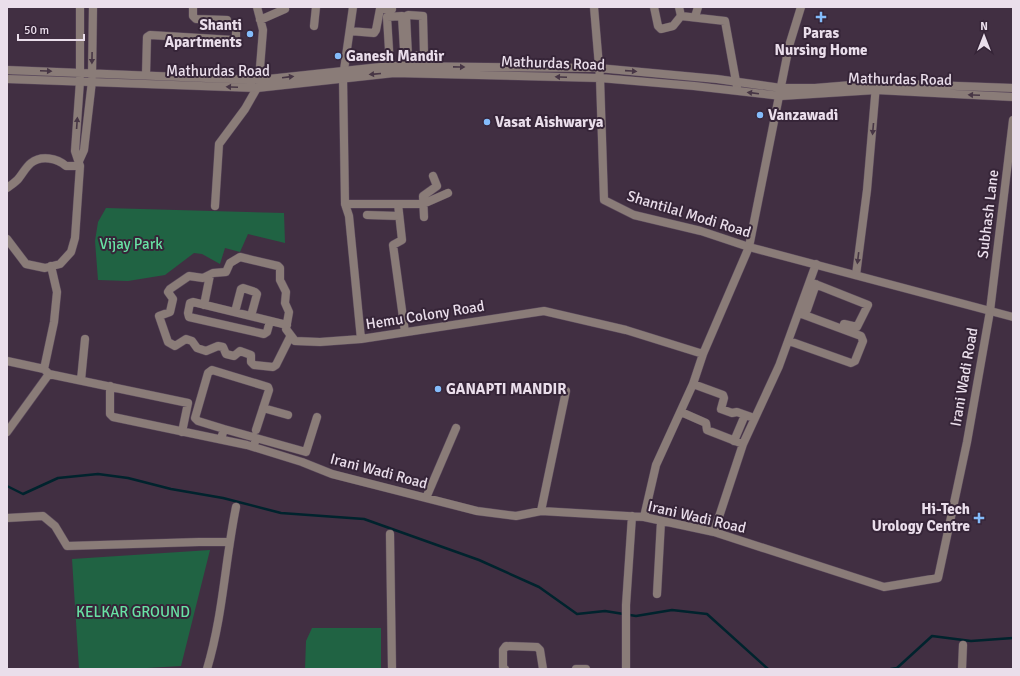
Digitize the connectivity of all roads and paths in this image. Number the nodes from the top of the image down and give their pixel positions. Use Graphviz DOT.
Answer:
graph roads {
  1 [pos="80,7"];
  2 [pos="93,7"];
  3 [pos="193,7"];
  4 [pos="257,7"];
  5 [pos="316,7"];
  6 [pos="353,7"];
  7 [pos="594,7"];
  8 [pos="654,7"];
  9 [pos="679,7"];
  10 [pos="698,7"];
  11 [pos="285,9"];
  12 [pos="392,9"];
  13 [pos="798,9"];
  14 [pos="681,16"];
  15 [pos="695,17"];
  16 [pos="227,20"];
  17 [pos="260,20"];
  18 [pos="314,26"];
  19 [pos="350,32"];
  20 [pos="236,33"];
  21 [pos="386,41"];
  22 [pos="408,56"];
  23 [pos="388,66"];
  24 [pos="406,67"];
  25 [pos="598,68"];
  26 [pos="7,70"];
  27 [pos="344,73"];
  28 [pos="146,75"];
  29 [pos="80,76"];
  30 [pos="92,77"];
  31 [pos="600,78"];
  32 [pos="7,79"];
  33 [pos="258,84"];
  34 [pos="737,86"];
  35 [pos="876,86"];
  36 [pos="1013,88"];
  37 [pos="781,92"];
  38 [pos="1013,97"];
  39 [pos="1013,120"];
  40 [pos="80,163"];
  41 [pos="434,176"];
  42 [pos="7,188"];
  43 [pos="448,193"];
  44 [pos="345,204"];
  45 [pos="398,204"];
  46 [pos="423,204"];
  47 [pos="215,206"];
  48 [pos="367,215"];
  49 [pos="399,216"];
  50 [pos="424,217"];
  51 [pos="7,239"];
  52 [pos="749,247"];
  53 [pos="816,264"];
  54 [pos="51,266"];
  55 [pos="210,275"];
  56 [pos="856,275"];
  57 [pos="813,283"];
  58 [pos="204,304"];
  59 [pos="802,311"];
  60 [pos="990,311"];
  61 [pos="235,312"];
  62 [pos="251,316"];
  63 [pos="1013,316"];
  64 [pos="270,320"];
  65 [pos="287,325"];
  66 [pos="405,332"];
  67 [pos="290,337"];
  68 [pos="85,339"];
  69 [pos="361,339"];
  70 [pos="790,341"];
  71 [pos="702,354"];
  72 [pos="7,361"];
  73 [pos="46,372"];
  74 [pos="81,380"];
  75 [pos="693,384"];
  76 [pos="110,386"];
  77 [pos="566,391"];
  78 [pos="263,408"];
  79 [pos="681,412"];
  80 [pos="288,415"];
  81 [pos="745,415"];
  82 [pos="317,418"];
  83 [pos="754,418"];
  84 [pos="456,428"];
  85 [pos="224,429"];
  86 [pos="7,432"];
  87 [pos="182,432"];
  88 [pos="255,438"];
  89 [pos="221,439"];
  90 [pos="734,441"];
  91 [pos="743,444"];
  92 [pos="306,452"];
  93 [pos="302,462"];
  94 [pos="426,498"];
  95 [pos="236,507"];
  96 [pos="541,511"];
  97 [pos="632,516"];
  98 [pos="644,517"];
  99 [pos="7,518"];
  100 [pos="661,521"];
  101 [pos="714,532"];
  102 [pos="390,534"];
  103 [pos="229,542"];
  104 [pos="657,594"];
  105 [pos="963,645"];
  106 [pos="207,669"];
  107 [pos="392,669"];
  108 [pos="505,669"];
  109 [pos="543,669"];
  110 [pos="576,669"];
  111 [pos="586,669"];
  112 [pos="626,669"];
  113 [pos="962,669"];
  1 -- 29 [label="street"];
  2 -- 30 [label="street, one-way"];
  3 -- 16 [label="street"];
  4 -- 17 [label="street"];
  5 -- 18 [label="street"];
  6 -- 19 [label="street"];
  7 -- 25 [label="street, Shantilal Modi Road"];
  8 -- 14 [label="street"];
  9 -- 14 [label="street"];
  10 -- 15 [label="street"];
  11 -- 17 [label="street"];
  12 -- 19 [label="street"];
  13 -- 37 [label="street"];
  14 -- 15 [label="street"];
  15 -- 34 [label="street"];
  17 -- 33 [label="street"];
  19 -- 27 [label="street"];
  20 -- 28 [label="street"];
  21 -- 23 [label="street"];
  22 -- 22 [label="street"];
  22 -- 24 [label="street"];
  23 -- 24 [label="street"];
  23 -- 24 [label="street"];
  23 -- 27 [label="street"];
  24 -- 25 [label="street, one-way"];
  25 -- 31 [label="street, Shantilal Modi Road"];
  25 -- 34 [label="street, one-way"];
  26 -- 29 [label="street, one-way"];
  31 -- 27 [label="street, Mathurdas Road, one-way"];
  27 -- 33 [label="street, Mathurdas Road"];
  27 -- 44 [label="street, Hemu Colony Road"];
  28 -- 30 [label="street"];
  28 -- 33 [label="street"];
  29 -- 30 [label="street"];
  29 -- 32 [label="street"];
  40 -- 29 [label="street, one-way"];
  33 -- 30 [label="street, Mathurdas Road, one-way"];
  30 -- 40 [label="street"];
  31 -- 34 [label="street, Mathurdas Road"];
  31 -- 52 [label="street, Shantilal Modi Road"];
  33 -- 47 [label="street"];
  34 -- 37 [label="street, Mathurdas Road"];
  35 -- 36 [label="street"];
  35 -- 37 [label="street, Mathurdas Road"];
  38 -- 35 [label="street, Mathurdas Road, one-way"];
  35 -- 56 [label="street, one-way"];
  37 -- 52 [label="street"];
  39 -- 60 [label="street, Subhash Lane"];
  40 -- 42 [label="street"];
  40 -- 54 [label="street"];
  41 -- 46 [label="street"];
  43 -- 46 [label="street"];
  44 -- 45 [label="street"];
  44 -- 69 [label="street, Hemu Colony Road"];
  45 -- 46 [label="street"];
  45 -- 49 [label="street"];
  46 -- 50 [label="street"];
  48 -- 49 [label="street"];
  49 -- 66 [label="street"];
  51 -- 54 [label="street"];
  52 -- 53 [label="street, Shantilal Modi Road"];
  52 -- 71 [label="street"];
  53 -- 56 [label="street, Shantilal Modi Road"];
  53 -- 57 [label="street"];
  54 -- 73 [label="street"];
  55 -- 58 [label="street"];
  55 -- 65 [label="street"];
  55 -- 67 [label="street"];
  56 -- 60 [label="street, Shantilal Modi Road"];
  57 -- 59 [label="street"];
  57 -- 59 [label="street"];
  58 -- 61 [label="street"];
  58 -- 64 [label="street"];
  59 -- 70 [label="street"];
  59 -- 70 [label="street"];
  60 -- 63 [label="street, Shantilal Modi Road"];
  60 -- 101 [label="street, Irani Wadi Road"];
  61 -- 62 [label="street"];
  61 -- 62 [label="street"];
  62 -- 64 [label="street"];
  64 -- 65 [label="street"];
  65 -- 67 [label="street"];
  66 -- 69 [label="street, Hemu Colony Road"];
  66 -- 71 [label="street, Hemu Colony Road"];
  67 -- 69 [label="street"];
  68 -- 74 [label="street"];
  70 -- 83 [label="street"];
  71 -- 75 [label="street"];
  72 -- 73 [label="street"];
  73 -- 74 [label="street"];
  73 -- 86 [label="street"];
  74 -- 76 [label="street"];
  75 -- 79 [label="street"];
  75 -- 81 [label="street"];
  76 -- 87 [label="street, Irani Wadi Road"];
  76 -- 87 [label="street"];
  77 -- 96 [label="street"];
  78 -- 80 [label="street"];
  78 -- 85 [label="street"];
  78 -- 88 [label="street"];
  79 -- 90 [label="street"];
  79 -- 98 [label="street"];
  81 -- 83 [label="street"];
  81 -- 90 [label="street"];
  82 -- 92 [label="street"];
  83 -- 91 [label="street"];
  84 -- 94 [label="street"];
  85 -- 88 [label="street"];
  85 -- 89 [label="street"];
  87 -- 89 [label="street, Irani Wadi Road"];
  88 -- 89 [label="street, Irani Wadi Road"];
  88 -- 92 [label="street"];
  88 -- 93 [label="street, Irani Wadi Road"];
  90 -- 91 [label="street"];
  91 -- 101 [label="street"];
  92 -- 93 [label="street"];
  93 -- 94 [label="street, Irani Wadi Road"];
  94 -- 96 [label="street, Irani Wadi Road"];
  95 -- 103 [label="street"];
  96 -- 97 [label="street, Irani Wadi Road"];
  97 -- 98 [label="street, Irani Wadi Road"];
  97 -- 112 [label="street"];
  98 -- 100 [label="street, Irani Wadi Road"];
  99 -- 103 [label="street"];
  100 -- 101 [label="street, Irani Wadi Road"];
  100 -- 104 [label="street"];
  102 -- 107 [label="street"];
  103 -- 106 [label="street"];
  105 -- 113 [label="street"];
  108 -- 109 [label="street"];
  110 -- 111 [label="street"];
}
